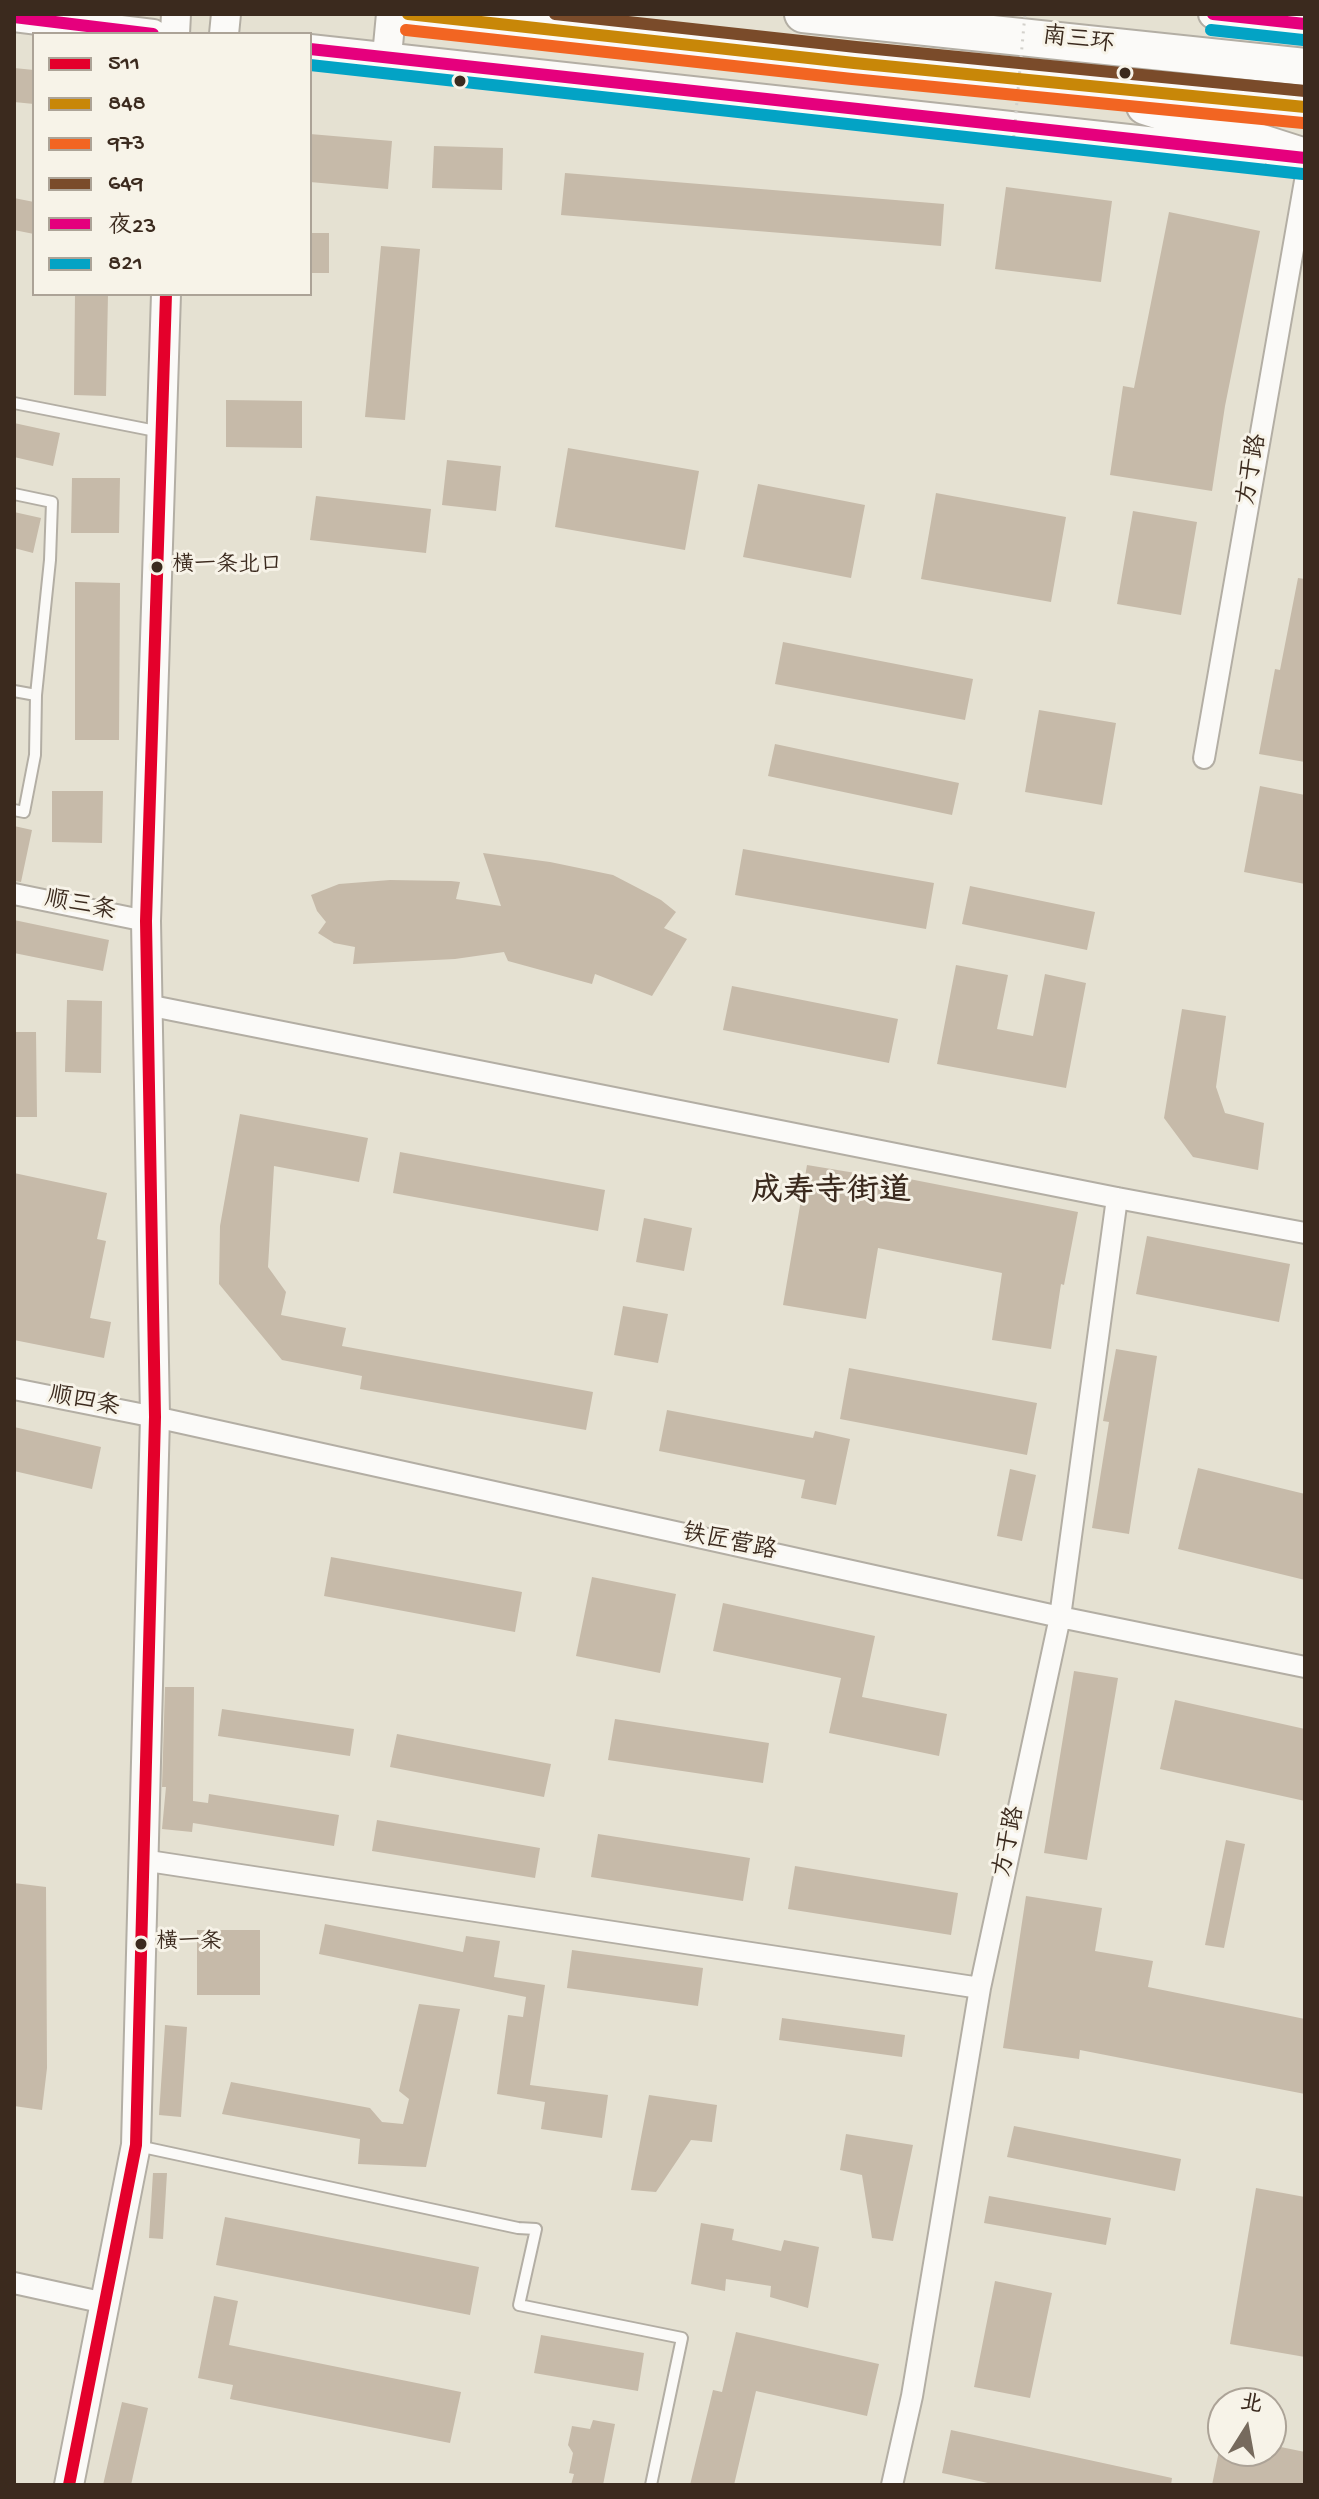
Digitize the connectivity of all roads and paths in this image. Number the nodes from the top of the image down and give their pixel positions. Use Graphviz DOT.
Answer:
graph roads {
  1 [pos="391,14"];
  2 [pos="803,14"];
  3 [pos="881,14"];
  4 [pos="1025,14"];
  5 [pos="1213,14"];
  6 [pos="420,15"];
  7 [pos="14,17"];
  8 [pos="125,22"];
  9 [pos="1305,24"];
  10 [pos="922,27"];
  11 [pos="148,32"];
  12 [pos="312,49"];
  13 [pos="387,56"];
  14 [pos="1305,67"];
  15 [pos="1079,85"];
  16 [pos="1305,107"];
  17 [pos="1013,145"];
  18 [pos="1305,158"];
  19 [pos="1305,181"];
  20 [pos="166,296"];
  21 [pos="14,403"];
  22 [pos="161,432"];
  23 [pos="14,494"];
  24 [pos="14,691"];
  25 [pos="36,695"];
  26 [pos="1204,758"];
  27 [pos="14,810"];
  28 [pos="14,894"];
  29 [pos="146,921"];
  30 [pos="147,1005"];
  31 [pos="1117,1198"];
  32 [pos="1305,1233"];
  33 [pos="14,1389"];
  34 [pos="155,1417"];
  35 [pos="1060,1617"];
  36 [pos="1305,1667"];
  37 [pos="142,1860"];
  38 [pos="980,1988"];
  39 [pos="136,2145"];
  40 [pos="14,2283"];
  41 [pos="105,2303"];
  42 [pos="69,2485"];
  43 [pos="651,2485"];
  44 [pos="892,2485"];
  1 -- 13 [label="street"];
  2 -- 10 [label="highway, 南三环"];
  3 -- 10 [label="highway"];
  4 -- 17 [label="path, bridge"];
  5 -- 9 [label="street"];
  6 -- 15 [label="highway, 南三环"];
  7 -- 8 [label="street"];
  8 -- 11 [label="street"];
  10 -- 14 [label="highway, 南三环"];
  12 -- 13 [label="street"];
  13 -- 18 [label="street"];
  15 -- 16 [label="highway, 南三环"];
  15 -- 18 [label="highway"];
  19 -- 26 [label="street, 方于路"];
  20 -- 22 [label="street"];
  21 -- 22 [label="lane"];
  22 -- 29 [label="street"];
  23 -- 25 [label="lane"];
  24 -- 25 [label="lane"];
  25 -- 27 [label="lane"];
  28 -- 29 [label="street, 顺三条"];
  29 -- 30 [label="street"];
  30 -- 31 [label="street"];
  30 -- 34 [label="street"];
  31 -- 32 [label="street"];
  31 -- 35 [label="street, 方于路"];
  33 -- 34 [label="street, 顺四条"];
  34 -- 35 [label="street, 铁匠营路"];
  34 -- 37 [label="street"];
  35 -- 36 [label="street, 铁匠营路"];
  35 -- 38 [label="street, 方于路"];
  37 -- 38 [label="street"];
  37 -- 39 [label="street"];
  38 -- 44 [label="street, 方于路"];
  39 -- 41 [label="street"];
  39 -- 43 [label="lane"];
  40 -- 41 [label="street"];
  41 -- 42 [label="street"];
}
